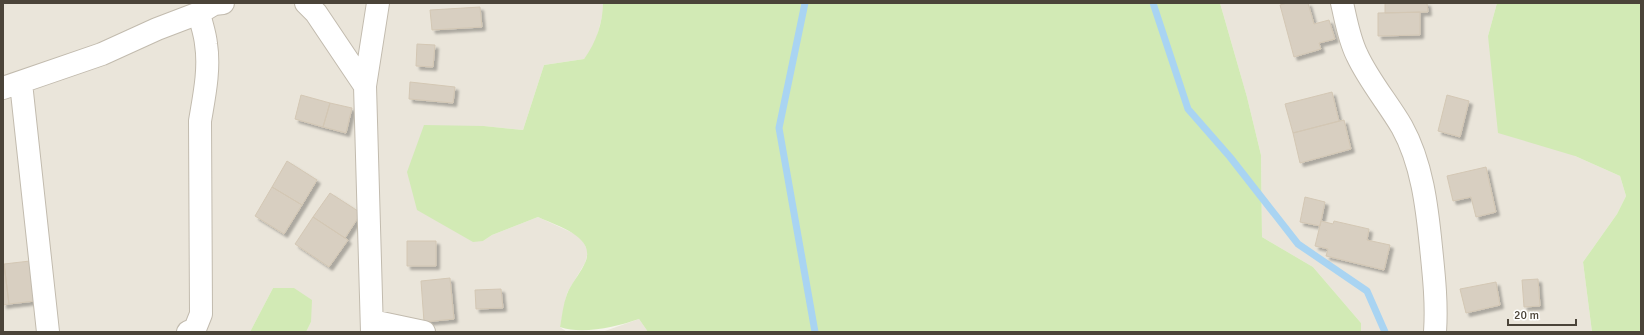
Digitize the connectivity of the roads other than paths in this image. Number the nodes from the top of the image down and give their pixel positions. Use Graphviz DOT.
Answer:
graph roads {
  1 [pos="223,3"];
  2 [pos="306,3"];
  3 [pos="378,3"];
  4 [pos="1342,3"];
  5 [pos="199,13"];
  6 [pos="12,85"];
  7 [pos="365,86"];
  8 [pos="372,326"];
  9 [pos="48,332"];
  10 [pos="188,332"];
  11 [pos="424,332"];
  12 [pos="1435,332"];
  1 -- 5 [label="street"];
  2 -- 7 [label="street"];
  3 -- 7 [label="street"];
  4 -- 12 [label="street"];
  5 -- 6 [label="street"];
  5 -- 10 [label="street"];
  6 -- 9 [label="street"];
  7 -- 8 [label="street"];
  8 -- 11 [label="street"];
}
